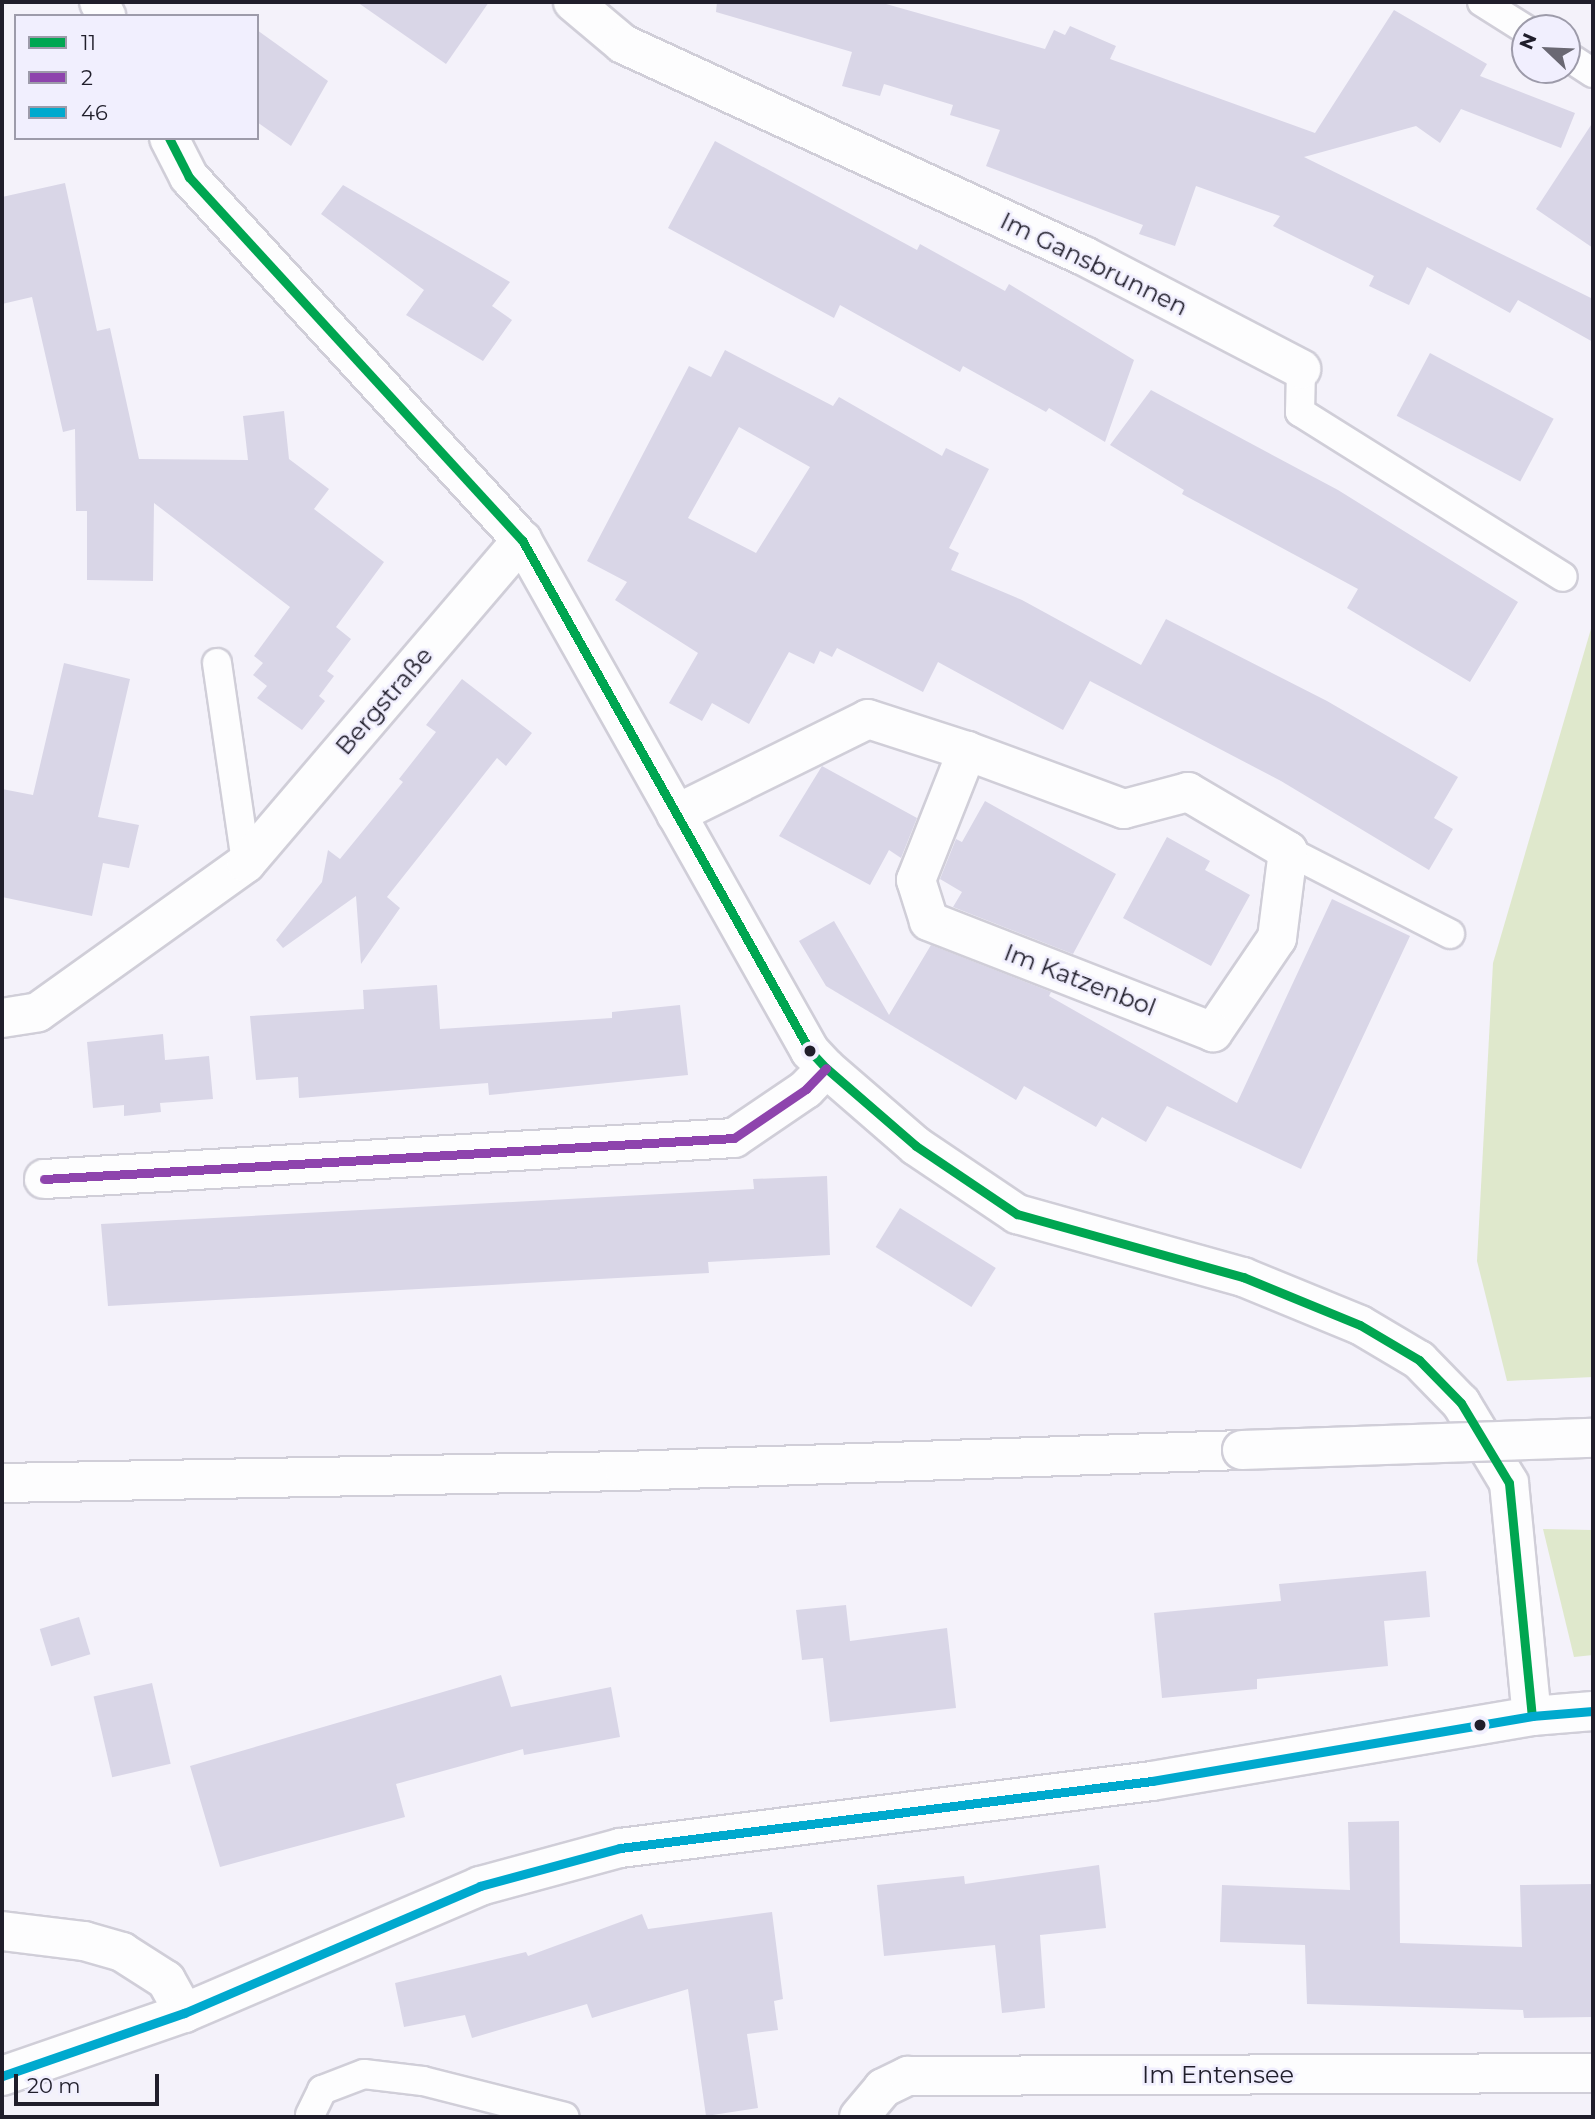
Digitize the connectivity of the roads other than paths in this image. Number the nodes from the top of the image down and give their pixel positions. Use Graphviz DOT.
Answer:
graph roads {
  1 [pos="573,2"];
  2 [pos="1482,2"];
  3 [pos="1511,20"];
  4 [pos="170,140"];
  5 [pos="1301,369"];
  6 [pos="522,540"];
  7 [pos="1563,577"];
  8 [pos="217,663"];
  9 [pos="967,751"];
  10 [pos="676,814"];
  11 [pos="1288,851"];
  12 [pos="246,863"];
  13 [pos="1450,934"];
  14 [pos="2,1018"];
  15 [pos="826,1068"];
  16 [pos="44,1180"];
  17 [pos="1593,1438"];
  18 [pos="2,1483"];
  19 [pos="1593,1711"];
  20 [pos="1532,1716"];
  21 [pos="2,1931"];
  22 [pos="184,2012"];
  23 [pos="1593,2073"];
  24 [pos="2,2076"];
  25 [pos="310,2115"];
  26 [pos="565,2117"];
  27 [pos="859,2117"];
  1 -- 5 [label="street, Im Gansbrunnen"];
  2 -- 3 [label="lane"];
  4 -- 6 [label="street"];
  5 -- 7 [label="lane, Im Gansbrunnen"];
  6 -- 10 [label="street"];
  6 -- 12 [label="street, Bergstraße"];
  8 -- 12 [label="lane"];
  9 -- 10 [label="street"];
  9 -- 11 [label="street"];
  9 -- 11 [label="street, Im Katzenbol"];
  10 -- 15 [label="street"];
  11 -- 13 [label="lane"];
  12 -- 14 [label="street, Bergstraße"];
  15 -- 16 [label="street"];
  15 -- 20 [label="street"];
  17 -- 18 [label="street, bridge"];
  19 -- 20 [label="street"];
  20 -- 22 [label="street"];
  21 -- 22 [label="street"];
  22 -- 24 [label="street"];
  23 -- 27 [label="street, Im Entensee"];
  25 -- 26 [label="lane"];
}
